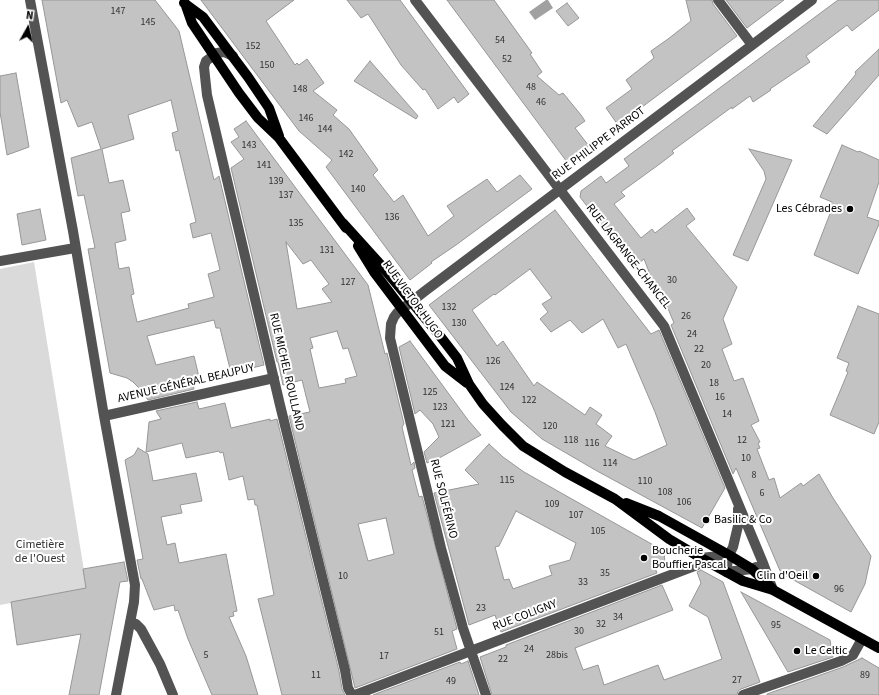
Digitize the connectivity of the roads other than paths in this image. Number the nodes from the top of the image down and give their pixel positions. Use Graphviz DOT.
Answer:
graph roads {
  1 [pos="30,0"];
  2 [pos="415,0"];
  3 [pos="718,0"];
  4 [pos="812,0"];
  5 [pos="184,2"];
  6 [pos="752,45"];
  7 [pos="213,56"];
  8 [pos="233,56"];
  9 [pos="279,138"];
  10 [pos="559,190"];
  11 [pos="343,223"];
  12 [pos="75,248"];
  13 [pos="0,261"];
  14 [pos="412,302"];
  15 [pos="402,309"];
  16 [pos="274,378"];
  17 [pos="469,384"];
  18 [pos="104,416"];
  19 [pos="615,499"];
  20 [pos="738,504"];
  21 [pos="729,555"];
  22 [pos="701,558"];
  23 [pos="763,563"];
  24 [pos="752,569"];
  25 [pos="726,572"];
  26 [pos="773,590"];
  27 [pos="130,622"];
  28 [pos="862,639"];
  29 [pos="879,648"];
  30 [pos="471,651"];
  31 [pos="116,695"];
  32 [pos="173,695"];
  33 [pos="352,695"];
  34 [pos="355,695"];
  35 [pos="486,695"];
  36 [pos="743,695"];
  1 -- 12 [label="street"];
  2 -- 10 [label="street, RUE LAGRANGE-CHANCEL"];
  3 -- 6 [label="street"];
  4 -- 6 [label="street, RUE PHILIPPE PARROT"];
  5 -- 7 [label="main road, RUE VICTOR HUGO"];
  5 -- 8 [label="main road, RUE VICTOR HUGO"];
  6 -- 10 [label="street, RUE PHILIPPE PARROT"];
  7 -- 8 [label="street"];
  7 -- 9 [label="main road, RUE VICTOR HUGO"];
  7 -- 16 [label="street, RUE MICHEL ROULLAND"];
  8 -- 9 [label="main road, RUE VICTOR HUGO"];
  9 -- 11 [label="main road, RUE VICTOR HUGO"];
  10 -- 14 [label="street, RUE PHILIPPE PARROT"];
  10 -- 20 [label="street, RUE LAGRANGE-CHANCEL"];
  11 -- 14 [label="main road, RUE VICTOR HUGO"];
  11 -- 15 [label="main road, RUE VICTOR HUGO"];
  12 -- 13 [label="street"];
  12 -- 18 [label="street"];
  14 -- 15 [label="street, RUE PHILIPPE PARROT"];
  14 -- 17 [label="main road, RUE VICTOR HUGO"];
  15 -- 17 [label="main road, RUE VICTOR HUGO"];
  15 -- 30 [label="street, RUE SOLFÉRINO"];
  16 -- 18 [label="street, AVENUE GÉNÉRAL BEAUPUY"];
  16 -- 33 [label="street, RUE MICHEL ROULLAND"];
  17 -- 19 [label="main road, RUE VICTOR HUGO"];
  18 -- 27 [label="street"];
  19 -- 21 [label="main road, RUE VICTOR HUGO"];
  19 -- 22 [label="main road, RUE VICTOR HUGO"];
  20 -- 21 [label="street"];
  20 -- 23 [label="street, RUE LAGRANGE-CHANCEL"];
  21 -- 22 [label="street"];
  21 -- 24 [label="main road, RUE VICTOR HUGO"];
  21 -- 25 [label="street"];
  22 -- 25 [label="main road, RUE VICTOR HUGO"];
  22 -- 30 [label="street, RUE COLIGNY"];
  23 -- 24 [label="street"];
  23 -- 26 [label="street, RUE LAGRANGE-CHANCEL"];
  24 -- 25 [label="street"];
  24 -- 26 [label="main road, RUE VICTOR HUGO"];
  25 -- 26 [label="main road, RUE VICTOR HUGO"];
  26 -- 28 [label="main road, RUE VICTOR HUGO"];
  27 -- 31 [label="street"];
  27 -- 32 [label="street"];
  28 -- 29 [label="main road, RUE VICTOR HUGO"];
  28 -- 36 [label="street"];
  30 -- 34 [label="street, RUE COLIGNY"];
  30 -- 35 [label="street, RUE SOLFÉRINO"];
}
